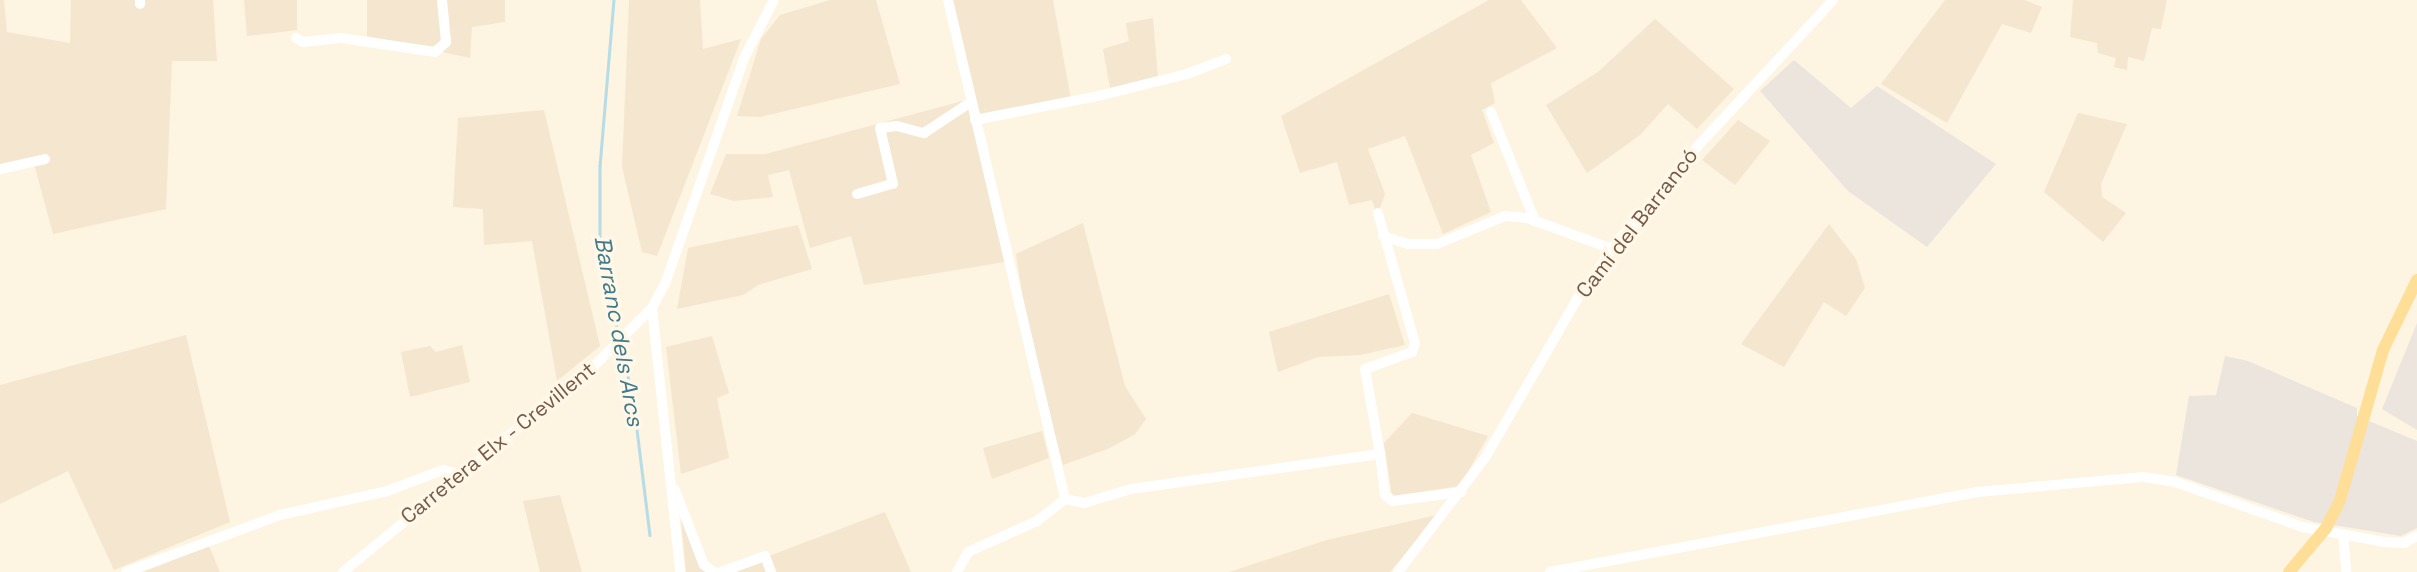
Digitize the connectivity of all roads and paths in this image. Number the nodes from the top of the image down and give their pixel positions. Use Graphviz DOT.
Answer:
graph roads {
  1 [pos="442,0"];
  2 [pos="774,0"];
  3 [pos="948,0"];
  4 [pos="1833,0"];
  5 [pos="296,38"];
  6 [pos="1226,59"];
  7 [pos="971,102"];
  8 [pos="1491,112"];
  9 [pos="975,120"];
  10 [pos="45,159"];
  11 [pos="0,169"];
  12 [pos="857,194"];
  13 [pos="1378,213"];
  14 [pos="1535,222"];
  15 [pos="1383,236"];
  16 [pos="1612,249"];
  17 [pos="2417,280"];
  18 [pos="652,308"];
  19 [pos="1380,454"];
  20 [pos="459,474"];
  21 [pos="669,477"];
  22 [pos="1461,492"];
  23 [pos="1065,499"];
  24 [pos="2324,531"];
  25 [pos="2343,534"];
  26 [pos="2417,536"];
  27 [pos="126,572"];
  28 [pos="343,572"];
  29 [pos="680,572"];
  30 [pos="714,572"];
  31 [pos="722,572"];
  32 [pos="771,572"];
  33 [pos="957,572"];
  34 [pos="1398,572"];
  35 [pos="1550,572"];
  36 [pos="2289,572"];
  37 [pos="2346,572"];
  1 -- 5 [label="street"];
  2 -- 18 [label="street, Carretera Elx - Crevillent"];
  3 -- 7 [label="street"];
  4 -- 16 [label="street, Camí del Barrancó"];
  6 -- 9 [label="street"];
  7 -- 9 [label="street"];
  7 -- 12 [label="street"];
  8 -- 14 [label="street"];
  9 -- 23 [label="street"];
  10 -- 11 [label="street"];
  13 -- 15 [label="street"];
  14 -- 15 [label="street"];
  14 -- 16 [label="street"];
  15 -- 19 [label="street"];
  16 -- 22 [label="street, Camí del Barrancó"];
  17 -- 24 [label="main road"];
  18 -- 20 [label="street, Carretera Elx - Crevillent"];
  18 -- 21 [label="street"];
  19 -- 22 [label="street"];
  19 -- 23 [label="street"];
  20 -- 27 [label="street"];
  20 -- 28 [label="street, Carretera Elx - Crevillent"];
  21 -- 29 [label="street"];
  21 -- 30 [label="street"];
  22 -- 34 [label="street, Camí del Barrancó"];
  23 -- 33 [label="street"];
  24 -- 25 [label="street"];
  24 -- 35 [label="street"];
  24 -- 36 [label="main road"];
  25 -- 26 [label="street"];
  25 -- 37 [label="street"];
  31 -- 32 [label="street"];
}
